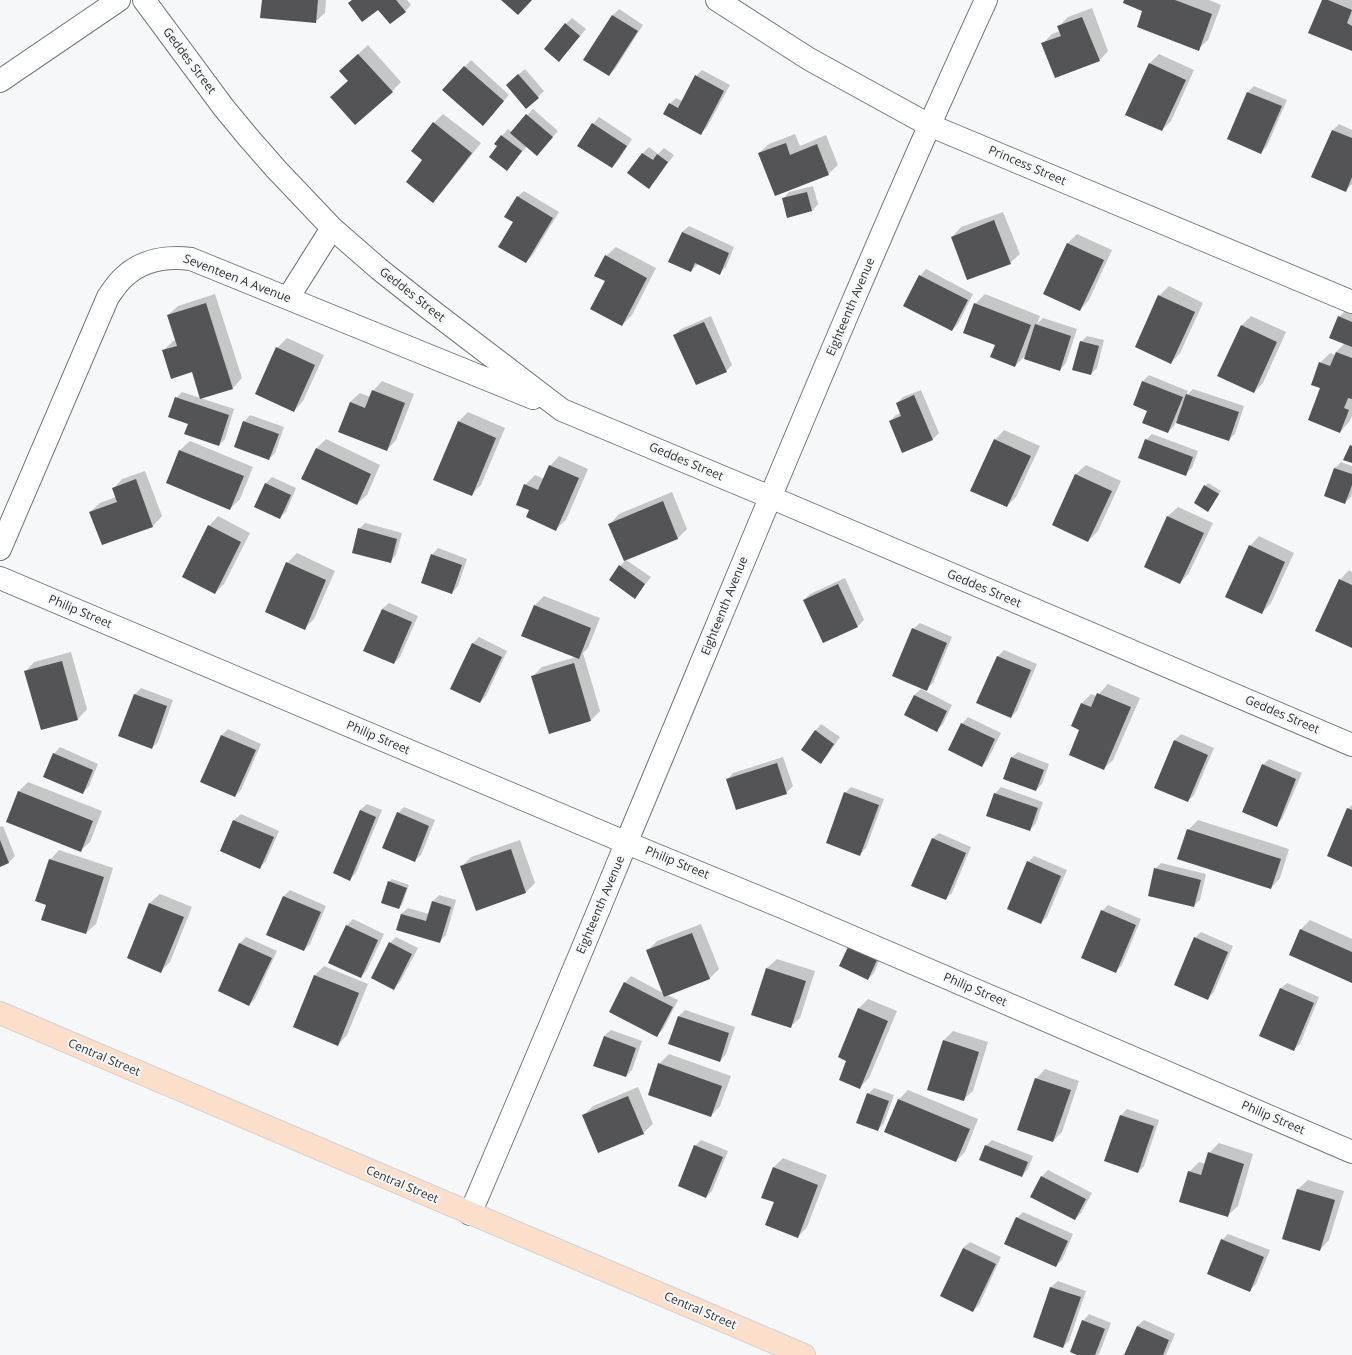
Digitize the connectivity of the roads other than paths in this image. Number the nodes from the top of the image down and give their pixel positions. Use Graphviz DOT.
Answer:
graph roads {
  1 [pos="119,0"];
  2 [pos="144,0"];
  3 [pos="717,0"];
  4 [pos="986,0"];
  5 [pos="0,81"];
  6 [pos="929,125"];
  7 [pos="332,228"];
  8 [pos="288,298"];
  9 [pos="1352,302"];
  10 [pos="562,410"];
  11 [pos="770,497"];
  12 [pos="0,549"];
  13 [pos="0,578"];
  14 [pos="1352,745"];
  15 [pos="627,843"];
  16 [pos="0,1013"];
  17 [pos="1352,1152"];
  18 [pos="470,1214"];
  19 [pos="804,1355"];
  1 -- 5 [label="street"];
  2 -- 7 [label="street, Geddes Street"];
  3 -- 6 [label="street, Princess Street"];
  4 -- 6 [label="street, Eighteenth Avenue"];
  6 -- 9 [label="street, Princess Street"];
  6 -- 11 [label="street, Eighteenth Avenue"];
  7 -- 8 [label="street"];
  7 -- 10 [label="street, Geddes Street"];
  8 -- 10 [label="street, Seventeen A Avenue"];
  8 -- 12 [label="street, Seventeen A Avenue"];
  10 -- 11 [label="street, Geddes Street"];
  11 -- 14 [label="street, Geddes Street"];
  11 -- 15 [label="street, Eighteenth Avenue"];
  13 -- 15 [label="street, Philip Street"];
  15 -- 17 [label="street, Philip Street"];
  15 -- 18 [label="street, Eighteenth Avenue"];
  16 -- 18 [label="main road, Central Street"];
  18 -- 19 [label="main road, Central Street"];
}
